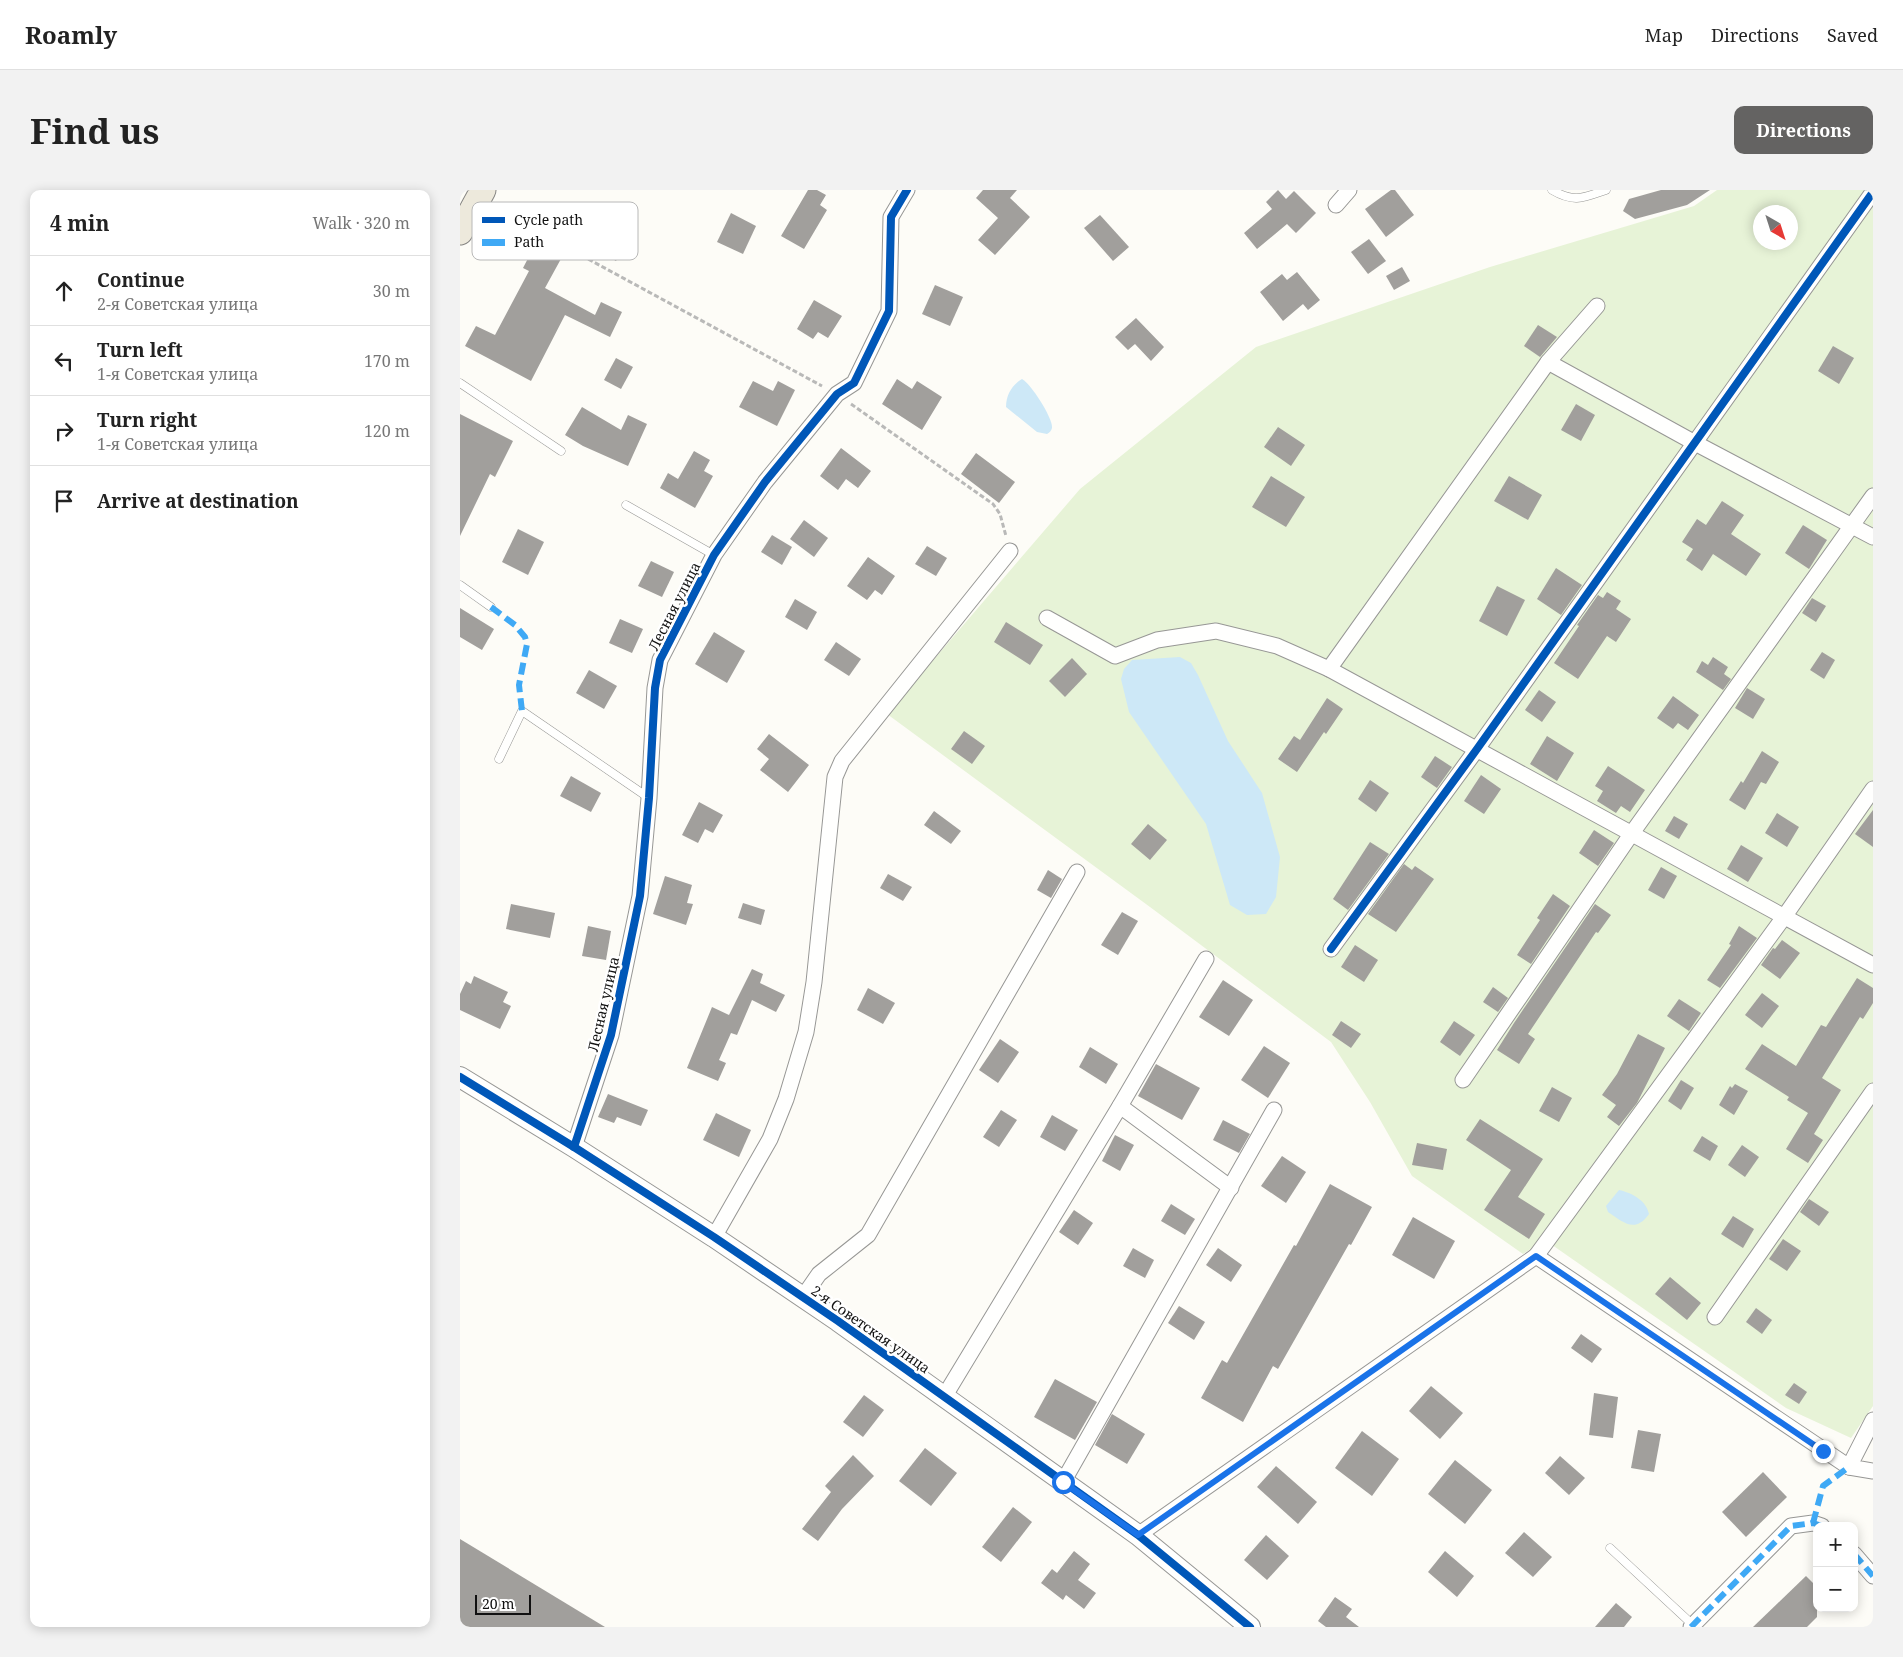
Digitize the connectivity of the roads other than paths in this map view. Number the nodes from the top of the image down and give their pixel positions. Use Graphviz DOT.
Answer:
graph roads {
  1 [pos="907,190"];
  2 [pos="1349,190"];
  3 [pos="1552,190"];
  4 [pos="1606,190"];
  5 [pos="1873,192"];
  6 [pos="1336,205"];
  7 [pos="472,217"];
  8 [pos="460,232"];
  9 [pos="1598,306"];
  10 [pos="1548,362"];
  11 [pos="460,383"];
  12 [pos="1695,443"];
  13 [pos="561,452"];
  14 [pos="1873,496"];
  15 [pos="626,505"];
  16 [pos="1853,525"];
  17 [pos="1873,537"];
  18 [pos="1010,551"];
  19 [pos="714,555"];
  20 [pos="460,585"];
  21 [pos="491,607"];
  22 [pos="1047,618"];
  23 [pos="1329,669"];
  24 [pos="1477,749"];
  25 [pos="499,759"];
  26 [pos="1873,789"];
  27 [pos="649,798"];
  28 [pos="1632,833"];
  29 [pos="1077,872"];
  30 [pos="1784,917"];
  31 [pos="1331,949"];
  32 [pos="1206,959"];
  33 [pos="1873,965"];
  34 [pos="460,1077"];
  35 [pos="1463,1080"];
  36 [pos="1873,1091"];
  37 [pos="1120,1106"];
  38 [pos="1274,1110"];
  39 [pos="574,1147"];
  40 [pos="1230,1188"];
  41 [pos="714,1237"];
  42 [pos="1536,1256"];
  43 [pos="803,1297"];
  44 [pos="1715,1316"];
  45 [pos="944,1397"];
  46 [pos="1872,1422"];
  47 [pos="1849,1466"];
  48 [pos="1873,1471"];
  49 [pos="1063,1482"];
  50 [pos="1813,1523"];
  51 [pos="1138,1535"];
  52 [pos="1610,1548"];
  53 [pos="1858,1559"];
  54 [pos="1873,1576"];
  55 [pos="1692,1626"];
  56 [pos="1250,1627"];
  1 -- 19 [label="street, Лесная улица"];
  2 -- 6 [label="street"];
  3 -- 4 [label="lane"];
  5 -- 12 [label="street"];
  7 -- 8 [label="main road"];
  9 -- 10 [label="street"];
  10 -- 12 [label="street"];
  10 -- 23 [label="street"];
  11 -- 13 [label="lane"];
  12 -- 16 [label="street"];
  12 -- 24 [label="street"];
  14 -- 16 [label="street"];
  15 -- 19 [label="lane"];
  16 -- 17 [label="street"];
  16 -- 28 [label="street"];
  18 -- 41 [label="street"];
  19 -- 27 [label="street, Лесная улица"];
  20 -- 21 [label="lane"];
  22 -- 23 [label="street"];
  23 -- 24 [label="street"];
  24 -- 28 [label="street"];
  24 -- 31 [label="street"];
  25 -- 27 [label="lane"];
  26 -- 30 [label="street"];
  27 -- 39 [label="street, Лесная улица"];
  28 -- 30 [label="street"];
  28 -- 35 [label="street"];
  29 -- 43 [label="street"];
  30 -- 33 [label="street"];
  30 -- 42 [label="street"];
  32 -- 37 [label="street"];
  34 -- 39 [label="street, 2-я Советская улица"];
  36 -- 44 [label="street"];
  37 -- 40 [label="street"];
  37 -- 45 [label="street"];
  38 -- 40 [label="street"];
  39 -- 41 [label="street, 2-я Советская улица"];
  40 -- 49 [label="street"];
  41 -- 43 [label="street, 2-я Советская улица"];
  42 -- 47 [label="street"];
  42 -- 51 [label="street"];
  43 -- 45 [label="street, 2-я Советская улица"];
  45 -- 49 [label="street, 2-я Советская улица"];
  46 -- 47 [label="street"];
  47 -- 48 [label="street"];
  49 -- 51 [label="street, 2-я Советская улица"];
  50 -- 55 [label="street"];
  51 -- 56 [label="street, 2-я Советская улица"];
  52 -- 55 [label="lane"];
  53 -- 54 [label="street"];
}
